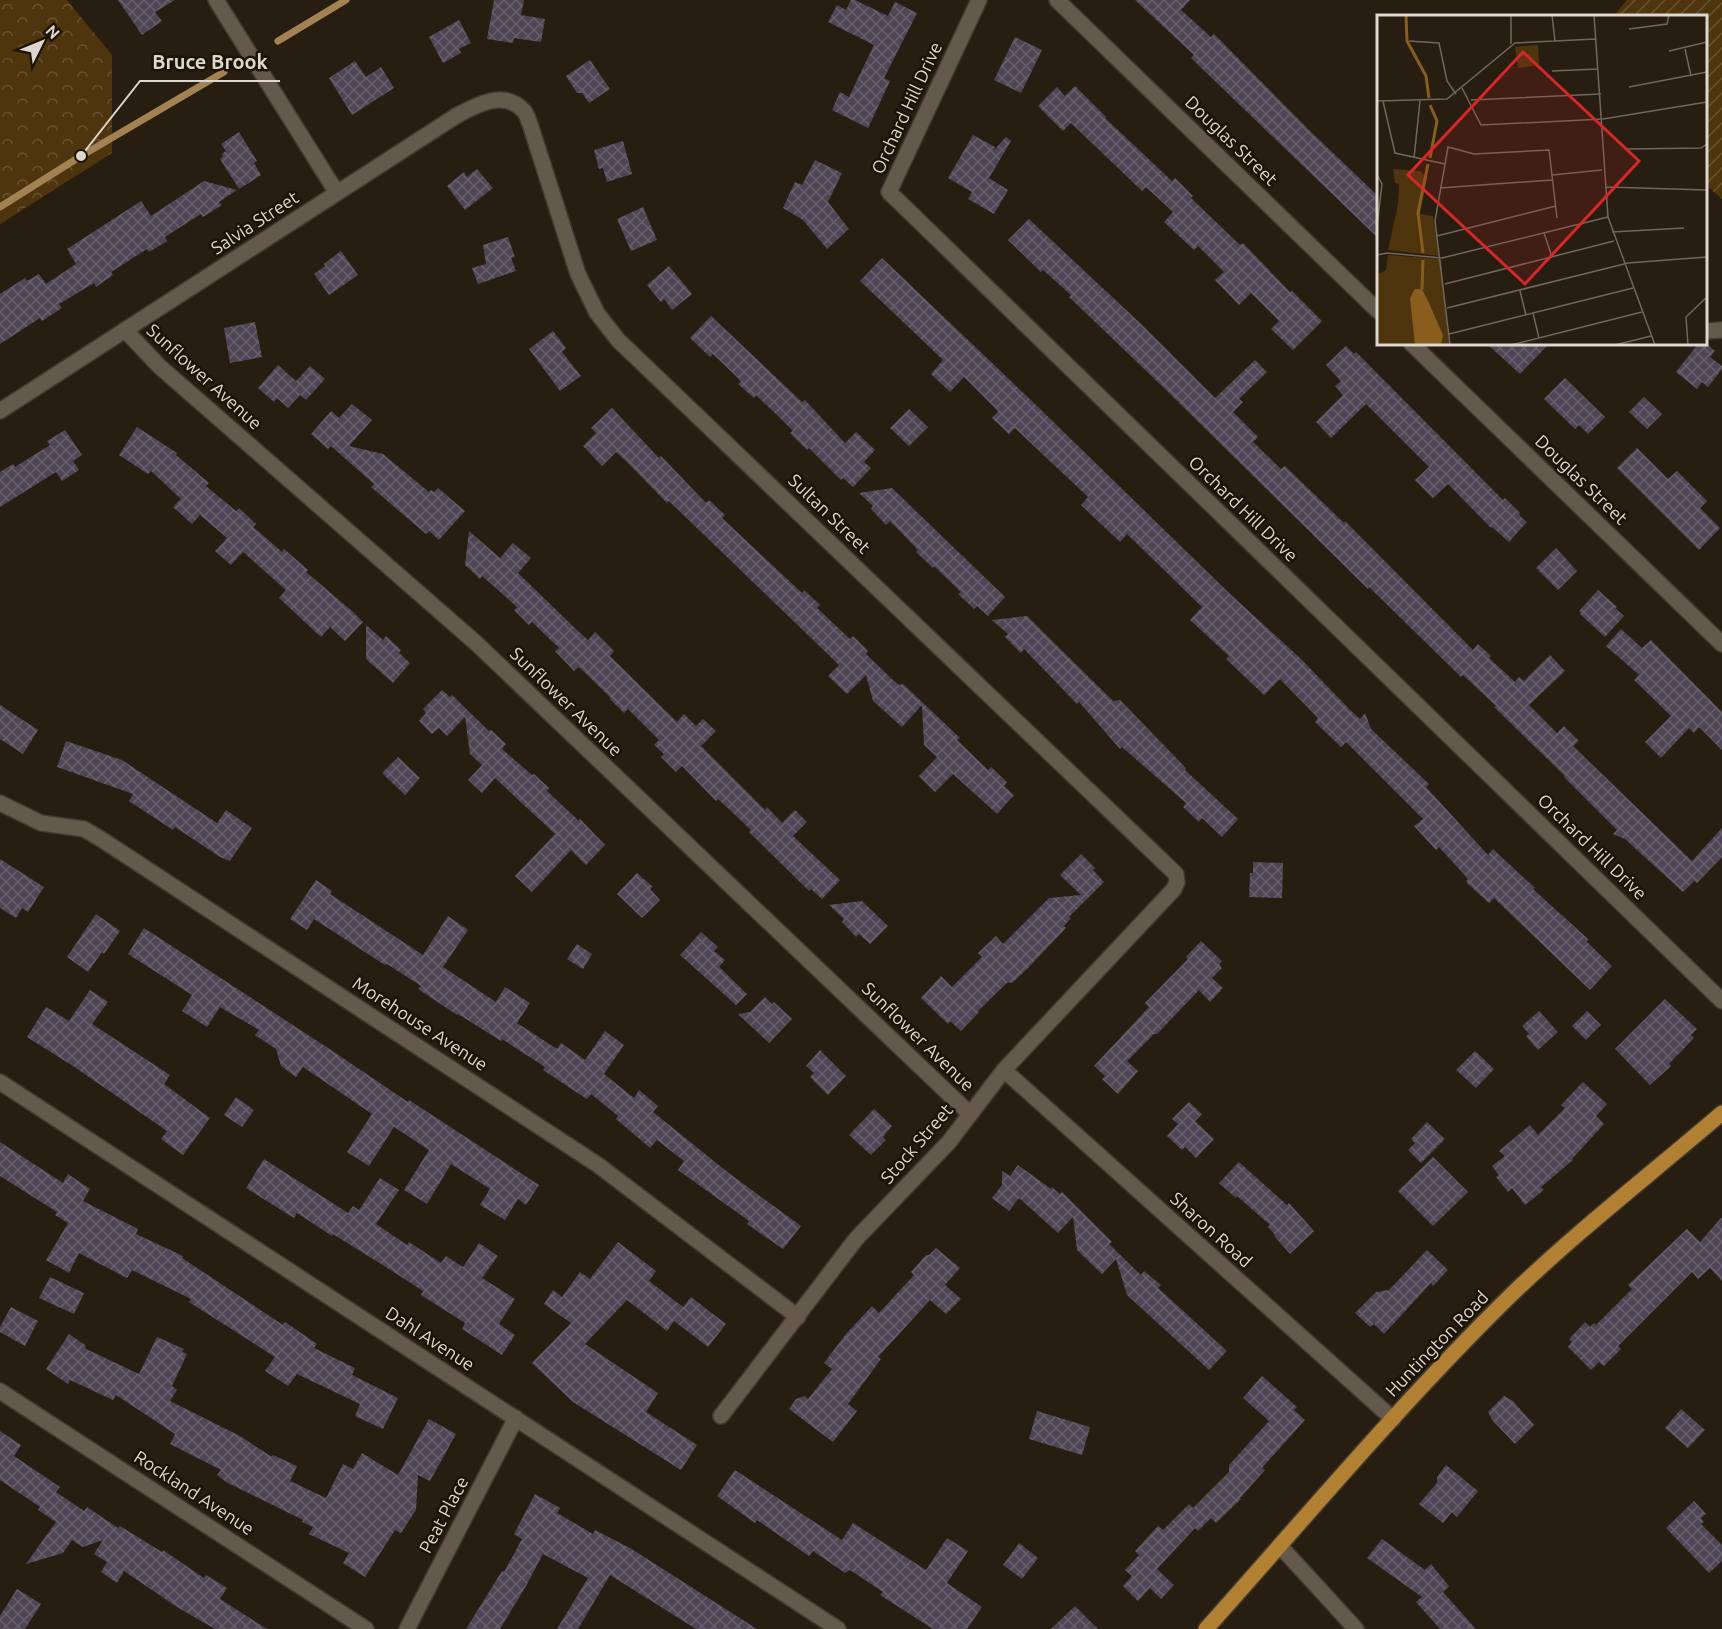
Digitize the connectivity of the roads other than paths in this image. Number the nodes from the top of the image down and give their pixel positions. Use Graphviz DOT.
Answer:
graph roads {
  1 [pos="216,0"];
  2 [pos="979,0"];
  3 [pos="1057,0"];
  4 [pos="530,124"];
  5 [pos="337,193"];
  6 [pos="1377,310"];
  7 [pos="125,330"];
  8 [pos="1722,330"];
  9 [pos="1707,331"];
  10 [pos="1413,345"];
  11 [pos="0,411"];
  12 [pos="1722,644"];
  13 [pos="0,803"];
  14 [pos="1177,882"];
  15 [pos="1722,1001"];
  16 [pos="1004,1070"];
  17 [pos="0,1082"];
  18 [pos="1722,1113"];
  19 [pos="970,1114"];
  20 [pos="798,1317"];
  21 [pos="0,1391"];
  22 [pos="720,1416"];
  23 [pos="516,1418"];
  24 [pos="1393,1419"];
  25 [pos="1280,1546"];
  26 [pos="366,1629"];
  27 [pos="406,1629"];
  28 [pos="838,1629"];
  29 [pos="1206,1629"];
  30 [pos="1356,1629"];
  1 -- 5 [label="street"];
  2 -- 15 [label="street, Orchard Hill Drive"];
  3 -- 6 [label="street, Douglas Street"];
  4 -- 5 [label="street, Salvia Street"];
  4 -- 14 [label="street, Sultan Street"];
  5 -- 7 [label="street, Salvia Street"];
  7 -- 11 [label="street, Salvia Street"];
  7 -- 19 [label="street, Sunflower Avenue"];
  8 -- 9 [label="street"];
  10 -- 12 [label="street, Douglas Street"];
  13 -- 20 [label="street, Morehouse Avenue"];
  14 -- 16 [label="street, Stock Street"];
  16 -- 19 [label="street, Stock Street"];
  16 -- 24 [label="street, Sharon Road"];
  17 -- 23 [label="street, Dahl Avenue"];
  18 -- 24 [label="main road, Huntington Road"];
  19 -- 20 [label="street, Stock Street"];
  20 -- 22 [label="street, Stock Street"];
  21 -- 26 [label="street, Rockland Avenue"];
  23 -- 27 [label="street, Peat Place"];
  23 -- 28 [label="street, Dahl Avenue"];
  24 -- 25 [label="main road, Huntington Road"];
  25 -- 29 [label="main road, Huntington Road"];
  25 -- 30 [label="street"];
}
